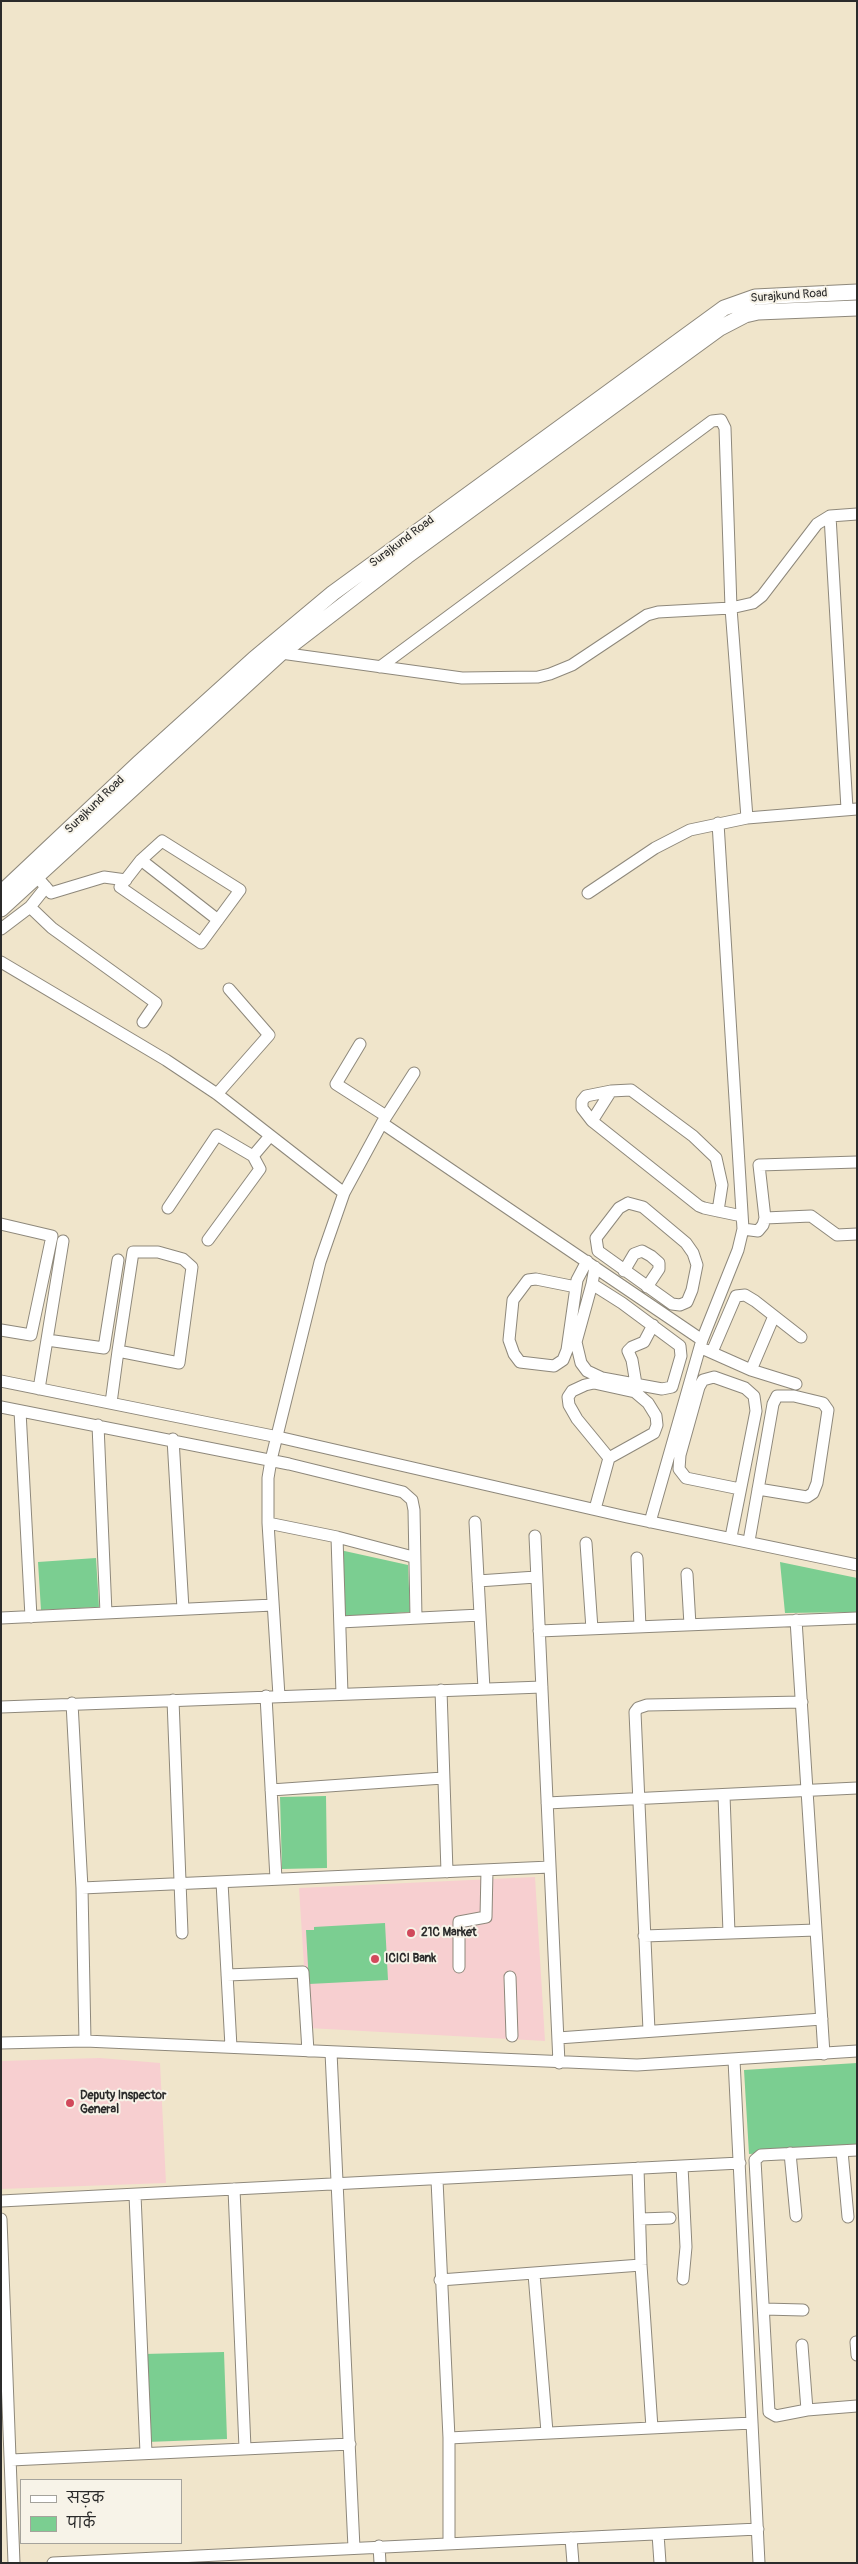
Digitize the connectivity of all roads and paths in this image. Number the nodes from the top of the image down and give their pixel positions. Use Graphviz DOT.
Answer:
graph roads {
  1 [pos="857,292"];
  2 [pos="857,308"];
  3 [pos="857,514"];
  4 [pos="830,516"];
  5 [pos="731,608"];
  6 [pos="281,653"];
  7 [pos="380,667"];
  8 [pos="852,809"];
  9 [pos="747,818"];
  10 [pos="718,823"];
  11 [pos="141,860"];
  12 [pos="126,880"];
  13 [pos="41,882"];
  14 [pos="1,893"];
  15 [pos="588,893"];
  16 [pos="30,907"];
  17 [pos="1,909"];
  18 [pos="218,920"];
  19 [pos="1,929"];
  20 [pos="1,962"];
  21 [pos="229,988"];
  22 [pos="143,1022"];
  23 [pos="360,1044"];
  24 [pos="414,1073"];
  25 [pos="611,1091"];
  26 [pos="216,1094"];
  27 [pos="384,1119"];
  28 [pos="592,1120"];
  29 [pos="270,1136"];
  30 [pos="253,1156"];
  31 [pos="857,1162"];
  32 [pos="344,1194"];
  33 [pos="168,1208"];
  34 [pos="718,1211"];
  35 [pos="742,1216"];
  36 [pos="765,1218"];
  37 [pos="1,1224"];
  38 [pos="743,1229"];
  39 [pos="857,1234"];
  40 [pos="208,1240"];
  41 [pos="63,1241"];
  42 [pos="118,1260"];
  43 [pos="591,1264"];
  44 [pos="624,1271"];
  45 [pos="637,1280"];
  46 [pos="592,1284"];
  47 [pos="576,1287"];
  48 [pos="647,1287"];
  49 [pos="631,1291"];
  50 [pos="126,1300"];
  51 [pos="138,1303"];
  52 [pos="774,1316"];
  53 [pos="653,1325"];
  54 [pos="1,1330"];
  55 [pos="801,1337"];
  56 [pos="47,1340"];
  57 [pos="701,1344"];
  58 [pos="118,1351"];
  59 [pos="712,1352"];
  60 [pos="751,1370"];
  61 [pos="1,1381"];
  62 [pos="636,1384"];
  63 [pos="796,1384"];
  64 [pos="39,1389"];
  65 [pos="111,1403"];
  66 [pos="1,1407"];
  67 [pos="20,1410"];
  68 [pos="98,1425"];
  69 [pos="278,1437"];
  70 [pos="173,1439"];
  71 [pos="608,1458"];
  72 [pos="271,1460"];
  73 [pos="740,1489"];
  74 [pos="758,1490"];
  75 [pos="595,1509"];
  76 [pos="268,1522"];
  77 [pos="475,1522"];
  78 [pos="650,1522"];
  79 [pos="535,1536"];
  80 [pos="337,1537"];
  81 [pos="731,1537"];
  82 [pos="749,1541"];
  83 [pos="586,1543"];
  84 [pos="413,1558"];
  85 [pos="637,1558"];
  86 [pos="857,1565"];
  87 [pos="687,1574"];
  88 [pos="536,1577"];
  89 [pos="478,1581"];
  90 [pos="273,1605"];
  91 [pos="183,1609"];
  92 [pos="106,1613"];
  93 [pos="480,1615"];
  94 [pos="31,1617"];
  95 [pos="1,1618"];
  96 [pos="416,1618"];
  97 [pos="857,1618"];
  98 [pos="796,1620"];
  99 [pos="340,1622"];
  100 [pos="690,1625"];
  101 [pos="640,1627"];
  102 [pos="592,1629"];
  103 [pos="539,1631"];
  104 [pos="542,1687"];
  105 [pos="484,1689"];
  106 [pos="440,1690"];
  107 [pos="342,1694"];
  108 [pos="266,1696"];
  109 [pos="279,1696"];
  110 [pos="173,1700"];
  111 [pos="802,1702"];
  112 [pos="72,1703"];
  113 [pos="1,1707"];
  114 [pos="443,1778"];
  115 [pos="857,1788"];
  116 [pos="271,1790"];
  117 [pos="807,1790"];
  118 [pos="724,1794"];
  119 [pos="638,1799"];
  120 [pos="547,1803"];
  121 [pos="550,1867"];
  122 [pos="487,1870"];
  123 [pos="447,1872"];
  124 [pos="276,1879"];
  125 [pos="222,1882"];
  126 [pos="181,1884"];
  127 [pos="82,1888"];
  128 [pos="816,1930"];
  129 [pos="182,1933"];
  130 [pos="729,1933"];
  131 [pos="644,1936"];
  132 [pos="459,1966"];
  133 [pos="227,1975"];
  134 [pos="510,1977"];
  135 [pos="822,2019"];
  136 [pos="649,2031"];
  137 [pos="512,2036"];
  138 [pos="558,2038"];
  139 [pos="85,2041"];
  140 [pos="1,2043"];
  141 [pos="231,2047"];
  142 [pos="308,2051"];
  143 [pos="331,2052"];
  144 [pos="857,2052"];
  145 [pos="824,2054"];
  146 [pos="734,2060"];
  147 [pos="559,2063"];
  148 [pos="857,2150"];
  149 [pos="842,2151"];
  150 [pos="790,2153"];
  151 [pos="740,2164"];
  152 [pos="682,2166"];
  153 [pos="638,2168"];
  154 [pos="437,2180"];
  155 [pos="335,2183"];
  156 [pos="234,2189"];
  157 [pos="135,2195"];
  158 [pos="1,2201"];
  159 [pos="796,2216"];
  160 [pos="848,2217"];
  161 [pos="670,2218"];
  162 [pos="1,2219"];
  163 [pos="640,2219"];
  164 [pos="641,2265"];
  165 [pos="534,2274"];
  166 [pos="683,2279"];
  167 [pos="440,2280"];
  168 [pos="764,2309"];
  169 [pos="803,2310"];
  170 [pos="856,2342"];
  171 [pos="802,2345"];
  172 [pos="857,2355"];
  173 [pos="857,2406"];
  174 [pos="807,2410"];
  175 [pos="752,2423"];
  176 [pos="652,2428"];
  177 [pos="547,2432"];
  178 [pos="449,2438"];
  179 [pos="350,2444"];
  180 [pos="245,2448"];
  181 [pos="146,2453"];
  182 [pos="11,2460"];
  183 [pos="758,2529"];
  184 [pos="658,2534"];
  185 [pos="571,2538"];
  186 [pos="449,2543"];
  187 [pos="379,2546"];
  188 [pos="354,2548"];
  189 [pos="118,2560"];
  190 [pos="14,2563"];
  191 [pos="52,2563"];
  192 [pos="380,2563"];
  193 [pos="573,2563"];
  194 [pos="660,2563"];
  195 [pos="759,2563"];
  1 -- 14 [label="main road, Surajkund Road"];
  2 -- 6 [label="main road, Surajkund Road"];
  3 -- 4 [label="street"];
  4 -- 5 [label="street"];
  4 -- 8 [label="street"];
  5 -- 7 [label="street"];
  5 -- 7 [label="street"];
  5 -- 9 [label="street"];
  6 -- 7 [label="street"];
  6 -- 13 [label="main road, Surajkund Road"];
  8 -- 9 [label="street"];
  9 -- 10 [label="street"];
  10 -- 15 [label="street"];
  10 -- 35 [label="street"];
  11 -- 12 [label="street"];
  11 -- 18 [label="street"];
  11 -- 18 [label="street"];
  12 -- 13 [label="street"];
  12 -- 18 [label="street"];
  13 -- 16 [label="street"];
  13 -- 17 [label="main road, Surajkund Road"];
  16 -- 19 [label="street"];
  16 -- 22 [label="street"];
  20 -- 26 [label="street"];
  21 -- 26 [label="street"];
  23 -- 27 [label="street"];
  24 -- 27 [label="street"];
  25 -- 28 [label="street"];
  25 -- 28 [label="street"];
  25 -- 34 [label="street"];
  26 -- 29 [label="street"];
  27 -- 32 [label="street"];
  27 -- 43 [label="street"];
  28 -- 34 [label="street"];
  29 -- 30 [label="street"];
  29 -- 32 [label="street"];
  30 -- 33 [label="street"];
  30 -- 40 [label="street"];
  31 -- 36 [label="street"];
  32 -- 69 [label="street"];
  34 -- 35 [label="street"];
  35 -- 38 [label="street"];
  36 -- 38 [label="street"];
  36 -- 39 [label="street"];
  37 -- 54 [label="street"];
  38 -- 57 [label="street"];
  41 -- 56 [label="street"];
  42 -- 56 [label="street"];
  43 -- 46 [label="street"];
  43 -- 47 [label="street"];
  43 -- 49 [label="street"];
  44 -- 45 [label="street"];
  44 -- 48 [label="street"];
  44 -- 48 [label="street"];
  45 -- 48 [label="street"];
  45 -- 49 [label="street"];
  46 -- 53 [label="street"];
  46 -- 62 [label="street"];
  47 -- 47 [label="street"];
  49 -- 57 [label="street"];
  50 -- 51 [label="street"];
  50 -- 58 [label="street"];
  50 -- 58 [label="street"];
  52 -- 55 [label="street"];
  52 -- 59 [label="street"];
  52 -- 60 [label="street"];
  53 -- 62 [label="street"];
  53 -- 62 [label="street"];
  56 -- 64 [label="street"];
  57 -- 59 [label="street"];
  57 -- 78 [label="street"];
  58 -- 65 [label="street"];
  59 -- 60 [label="street"];
  60 -- 63 [label="street"];
  61 -- 64 [label="street"];
  64 -- 65 [label="street"];
  65 -- 69 [label="street"];
  66 -- 67 [label="street"];
  67 -- 68 [label="street"];
  67 -- 94 [label="street"];
  68 -- 70 [label="street"];
  68 -- 92 [label="street"];
  69 -- 72 [label="street"];
  69 -- 75 [label="street"];
  70 -- 72 [label="street"];
  70 -- 91 [label="street"];
  71 -- 71 [label="street"];
  71 -- 75 [label="street"];
  72 -- 76 [label="street"];
  72 -- 84 [label="street"];
  73 -- 73 [label="street"];
  73 -- 81 [label="street"];
  74 -- 74 [label="street"];
  74 -- 82 [label="street"];
  75 -- 78 [label="street"];
  76 -- 80 [label="street"];
  76 -- 90 [label="street"];
  77 -- 89 [label="street"];
  78 -- 81 [label="street"];
  79 -- 88 [label="street"];
  80 -- 84 [label="street"];
  80 -- 99 [label="street"];
  81 -- 82 [label="street"];
  82 -- 86 [label="street"];
  83 -- 102 [label="street"];
  84 -- 96 [label="street"];
  85 -- 101 [label="street"];
  87 -- 100 [label="street"];
  88 -- 89 [label="street"];
  88 -- 103 [label="street"];
  89 -- 93 [label="street"];
  90 -- 91 [label="street"];
  90 -- 109 [label="street"];
  91 -- 92 [label="street"];
  92 -- 94 [label="street"];
  93 -- 96 [label="street"];
  93 -- 105 [label="street"];
  94 -- 95 [label="street"];
  96 -- 99 [label="street"];
  97 -- 98 [label="street"];
  98 -- 100 [label="street"];
  98 -- 111 [label="street"];
  99 -- 107 [label="street"];
  100 -- 101 [label="street"];
  101 -- 102 [label="street"];
  102 -- 103 [label="street"];
  103 -- 104 [label="street"];
  104 -- 105 [label="street"];
  104 -- 120 [label="street"];
  105 -- 106 [label="street"];
  106 -- 107 [label="street"];
  106 -- 114 [label="street"];
  107 -- 109 [label="street"];
  108 -- 109 [label="street"];
  108 -- 110 [label="street"];
  108 -- 116 [label="street"];
  110 -- 112 [label="street"];
  110 -- 126 [label="street"];
  111 -- 117 [label="street"];
  111 -- 119 [label="street"];
  112 -- 113 [label="street"];
  112 -- 127 [label="street"];
  114 -- 116 [label="street"];
  114 -- 123 [label="street"];
  115 -- 117 [label="street"];
  116 -- 124 [label="street"];
  117 -- 118 [label="street"];
  117 -- 128 [label="street"];
  118 -- 119 [label="street"];
  118 -- 130 [label="street"];
  119 -- 120 [label="street"];
  119 -- 131 [label="street"];
  120 -- 121 [label="street"];
  121 -- 122 [label="street"];
  121 -- 138 [label="street"];
  122 -- 123 [label="street"];
  122 -- 132 [label="street"];
  123 -- 124 [label="street"];
  124 -- 125 [label="street"];
  125 -- 126 [label="street"];
  125 -- 133 [label="street"];
  126 -- 127 [label="street"];
  126 -- 129 [label="street"];
  127 -- 139 [label="street"];
  128 -- 130 [label="street"];
  128 -- 135 [label="street"];
  130 -- 131 [label="street"];
  131 -- 136 [label="street"];
  133 -- 141 [label="street"];
  133 -- 142 [label="street"];
  134 -- 137 [label="street"];
  135 -- 136 [label="street"];
  135 -- 145 [label="street"];
  136 -- 138 [label="street"];
  138 -- 147 [label="street"];
  139 -- 140 [label="street"];
  139 -- 141 [label="street"];
  141 -- 142 [label="street"];
  142 -- 143 [label="street"];
  143 -- 147 [label="street"];
  143 -- 155 [label="street"];
  144 -- 145 [label="street"];
  145 -- 146 [label="street"];
  146 -- 147 [label="street"];
  146 -- 151 [label="street"];
  148 -- 149 [label="street"];
  149 -- 150 [label="street"];
  149 -- 160 [label="street"];
  150 -- 159 [label="street"];
  150 -- 168 [label="street"];
  151 -- 152 [label="street"];
  151 -- 175 [label="street"];
  152 -- 153 [label="street"];
  152 -- 166 [label="street"];
  153 -- 154 [label="street"];
  153 -- 163 [label="street"];
  154 -- 155 [label="street"];
  154 -- 167 [label="street"];
  155 -- 156 [label="street"];
  155 -- 179 [label="street"];
  156 -- 157 [label="street"];
  156 -- 180 [label="street"];
  157 -- 158 [label="street"];
  157 -- 181 [label="street"];
  161 -- 163 [label="street"];
  162 -- 182 [label="street"];
  163 -- 164 [label="street"];
  164 -- 165 [label="street"];
  164 -- 176 [label="street"];
  165 -- 167 [label="street"];
  165 -- 177 [label="street"];
  167 -- 178 [label="street"];
  168 -- 169 [label="street"];
  168 -- 174 [label="street"];
  170 -- 172 [label="street"];
  171 -- 174 [label="street"];
  173 -- 174 [label="street"];
  175 -- 176 [label="street"];
  175 -- 183 [label="street"];
  176 -- 177 [label="street"];
  177 -- 178 [label="street"];
  178 -- 186 [label="street"];
  179 -- 180 [label="street"];
  179 -- 188 [label="street"];
  180 -- 181 [label="street"];
  181 -- 182 [label="street"];
  182 -- 190 [label="street"];
  183 -- 184 [label="street"];
  183 -- 195 [label="street"];
  184 -- 185 [label="street"];
  184 -- 194 [label="street"];
  185 -- 186 [label="street"];
  185 -- 193 [label="street"];
  186 -- 187 [label="street"];
  187 -- 188 [label="street"];
  187 -- 192 [label="street"];
  188 -- 189 [label="street"];
  189 -- 191 [label="street"];
}
